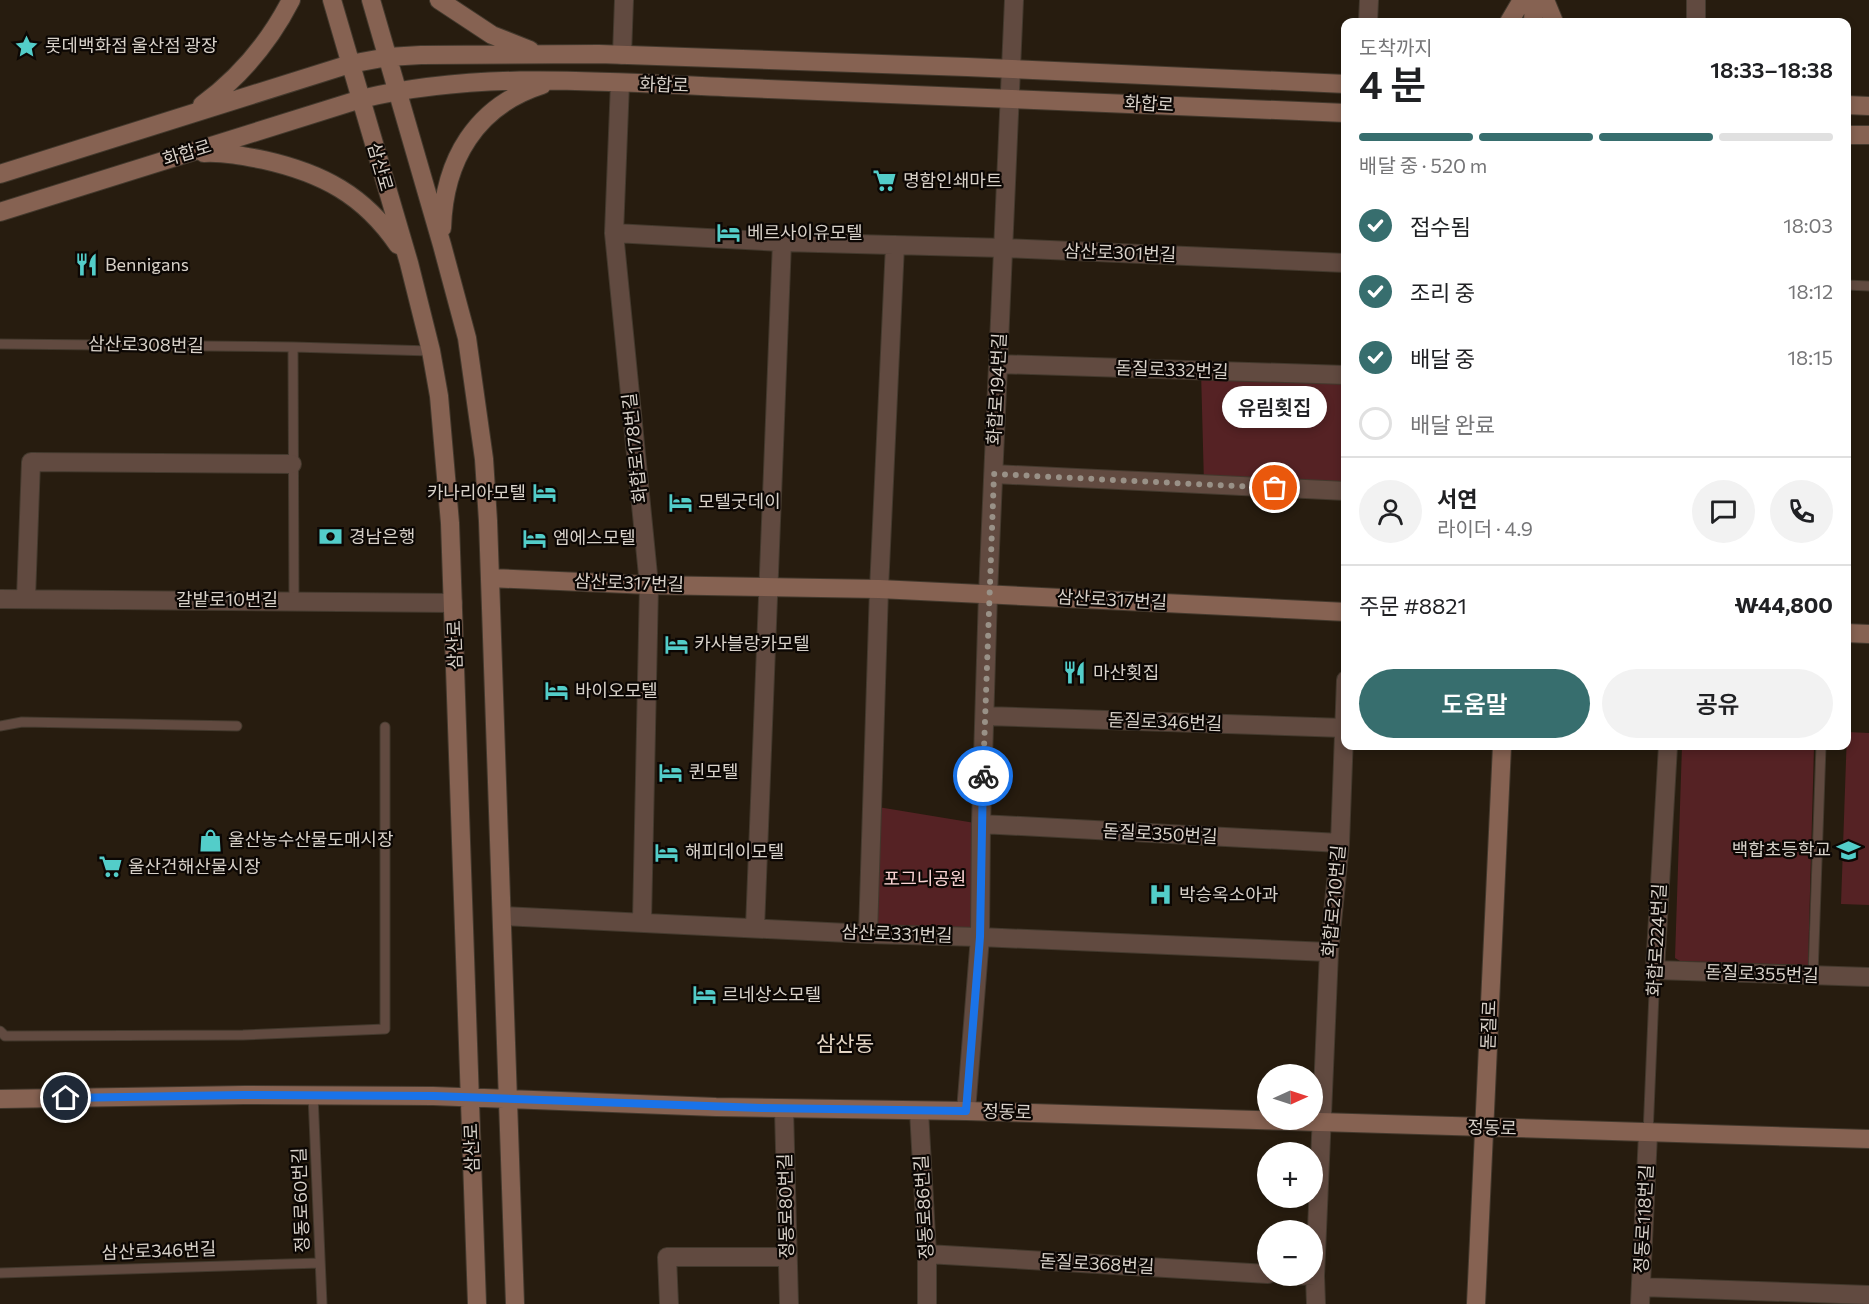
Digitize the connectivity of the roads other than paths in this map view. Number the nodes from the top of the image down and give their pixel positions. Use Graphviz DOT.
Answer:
graph roads {
  1 [pos="291,0"];
  2 [pos="332,0"];
  3 [pos="371,0"];
  4 [pos="439,0"];
  5 [pos="624,0"];
  6 [pos="1014,0"];
  7 [pos="1369,0"];
  8 [pos="1522,0"];
  9 [pos="1533,0"];
  10 [pos="1545,0"];
  11 [pos="1696,0"];
  12 [pos="1368,18"];
  13 [pos="1511,18"];
  14 [pos="1533,18"];
  15 [pos="1552,18"];
  16 [pos="1696,18"];
  17 [pos="540,54"];
  18 [pos="622,55"];
  19 [pos="388,57"];
  20 [pos="350,64"];
  21 [pos="1011,69"];
  22 [pos="559,82"];
  23 [pos="620,83"];
  24 [pos="1341,84"];
  25 [pos="398,90"];
  26 [pos="1011,98"];
  27 [pos="361,99"];
  28 [pos="1851,105"];
  29 [pos="1869,106"];
  30 [pos="1341,113"];
  31 [pos="190,114"];
  32 [pos="1851,135"];
  33 [pos="1869,135"];
  34 [pos="184,155"];
  35 [pos="0,174"];
  36 [pos="0,213"];
  37 [pos="614,233"];
  38 [pos="782,242"];
  39 [pos="442,245"];
  40 [pos="895,245"];
  41 [pos="1004,248"];
  42 [pos="409,263"];
  43 [pos="1341,263"];
  44 [pos="1851,285"];
  45 [pos="1869,286"];
  46 [pos="0,344"];
  47 [pos="292,347"];
  48 [pos="431,351"];
  49 [pos="998,364"];
  50 [pos="1341,375"];
  51 [pos="292,464"];
  52 [pos="994,474"];
  53 [pos="1341,491"];
  54 [pos="490,578"];
  55 [pos="649,585"];
  56 [pos="768,586"];
  57 [pos="879,589"];
  58 [pos="988,594"];
  59 [pos="26,598"];
  60 [pos="0,599"];
  61 [pos="294,601"];
  62 [pos="453,603"];
  63 [pos="1341,612"];
  64 [pos="1851,633"];
  65 [pos="1869,634"];
  66 [pos="985,716"];
  67 [pos="0,726"];
  68 [pos="237,726"];
  69 [pos="386,727"];
  70 [pos="1341,728"];
  71 [pos="1343,750"];
  72 [pos="1502,750"];
  73 [pos="1668,750"];
  74 [pos="1821,750"];
  75 [pos="981,824"];
  76 [pos="1340,843"];
  77 [pos="502,915"];
  78 [pos="642,922"];
  79 [pos="755,928"];
  80 [pos="868,934"];
  81 [pos="980,937"];
  82 [pos="1329,952"];
  83 [pos="1655,970"];
  84 [pos="1813,975"];
  85 [pos="1869,977"];
  86 [pos="0,1031"];
  87 [pos="313,1095"];
  88 [pos="470,1097"];
  89 [pos="1323,1098"];
  90 [pos="0,1099"];
  91 [pos="508,1099"];
  92 [pos="784,1109"];
  93 [pos="919,1111"];
  94 [pos="966,1111"];
  95 [pos="1257,1120"];
  96 [pos="1323,1122"];
  97 [pos="1485,1127"];
  98 [pos="1322,1130"];
  99 [pos="1648,1134"];
  100 [pos="1869,1140"];
  101 [pos="1318,1220"];
  102 [pos="927,1254"];
  103 [pos="787,1257"];
  104 [pos="320,1263"];
  105 [pos="0,1273"];
  106 [pos="1257,1273"];
  107 [pos="1316,1286"];
  108 [pos="1869,1295"];
  109 [pos="1640,1296"];
  110 [pos="1752,1298"];
  111 [pos="322,1304"];
  112 [pos="477,1304"];
  113 [pos="515,1304"];
  114 [pos="669,1304"];
  115 [pos="789,1304"];
  116 [pos="927,1304"];
  117 [pos="1316,1304"];
  118 [pos="1476,1304"];
  1 -- 31 [label="main road"];
  2 -- 20 [label="main road, 삼산로"];
  3 -- 19 [label="main road, 삼산로"];
  4 -- 17 [label="main road"];
  5 -- 18 [label="street"];
  6 -- 21 [label="street, 화합로194번길"];
  7 -- 12 [label="street"];
  8 -- 13 [label="main road"];
  9 -- 14 [label="main road"];
  10 -- 15 [label="main road"];
  11 -- 16 [label="street"];
  17 -- 18 [label="main road, 화합로"];
  17 -- 19 [label="main road, 화합로"];
  18 -- 21 [label="main road, 화합로"];
  19 -- 20 [label="main road, 화합로"];
  19 -- 25 [label="main road, 삼산로"];
  20 -- 27 [label="main road, 삼산로"];
  20 -- 31 [label="main road, 화합로"];
  21 -- 24 [label="main road, 화합로"];
  21 -- 26 [label="street, 화합로194번길"];
  22 -- 23 [label="main road, 화합로"];
  22 -- 25 [label="main road, 화합로"];
  22 -- 39 [label="main road"];
  23 -- 26 [label="main road, 화합로"];
  23 -- 37 [label="street, 화합로178번길"];
  25 -- 27 [label="main road, 화합로"];
  25 -- 39 [label="main road, 삼산로"];
  26 -- 30 [label="main road, 화합로"];
  26 -- 41 [label="street, 화합로194번길"];
  27 -- 34 [label="main road, 화합로"];
  27 -- 42 [label="main road, 삼산로"];
  28 -- 29 [label="main road"];
  31 -- 35 [label="main road, 화합로"];
  32 -- 33 [label="main road"];
  34 -- 36 [label="main road, 화합로"];
  34 -- 42 [label="main road"];
  37 -- 38 [label="street, 삼산로301번길"];
  37 -- 55 [label="street, 화합로178번길"];
  38 -- 40 [label="street, 삼산로301번길"];
  38 -- 56 [label="street"];
  39 -- 54 [label="main road, 삼산로"];
  40 -- 41 [label="street, 삼산로301번길"];
  40 -- 57 [label="street"];
  41 -- 43 [label="street, 삼산로301번길"];
  41 -- 49 [label="street, 화합로194번길"];
  42 -- 48 [label="main road, 삼산로"];
  44 -- 45 [label="lane"];
  46 -- 47 [label="lane, 삼산로308번길"];
  47 -- 48 [label="lane, 삼산로308번길"];
  47 -- 51 [label="lane"];
  48 -- 62 [label="main road, 삼산로"];
  49 -- 50 [label="street, 돋질로332번길"];
  49 -- 52 [label="street, 화합로194번길"];
  51 -- 59 [label="street"];
  51 -- 61 [label="lane"];
  52 -- 53 [label="street"];
  52 -- 58 [label="street, 화합로194번길"];
  54 -- 55 [label="main road, 삼산로317번길"];
  54 -- 77 [label="main road, 삼산로"];
  55 -- 56 [label="main road, 삼산로317번길"];
  55 -- 78 [label="street, 화합로178번길"];
  56 -- 57 [label="main road, 삼산로317번길"];
  56 -- 79 [label="street"];
  57 -- 58 [label="main road, 삼산로317번길"];
  57 -- 80 [label="street"];
  58 -- 63 [label="main road, 삼산로317번길"];
  58 -- 66 [label="street, 화합로194번길"];
  59 -- 60 [label="street, 갈밭로10번길"];
  59 -- 61 [label="street, 갈밭로10번길"];
  61 -- 62 [label="street, 갈밭로10번길"];
  62 -- 88 [label="main road, 삼산로"];
  64 -- 65 [label="main road"];
  66 -- 70 [label="street, 돋질로346번길"];
  66 -- 75 [label="street, 화합로194번길"];
  67 -- 68 [label="lane"];
  69 -- 86 [label="lane"];
  71 -- 76 [label="street, 화합로210번길"];
  72 -- 97 [label="main road, 돋질로"];
  73 -- 83 [label="street, 화합로224번길"];
  74 -- 84 [label="lane"];
  75 -- 76 [label="street, 돋질로350번길"];
  75 -- 81 [label="street, 화합로194번길"];
  76 -- 82 [label="street, 화합로210번길"];
  77 -- 78 [label="street, 삼산로331번길"];
  77 -- 91 [label="main road, 삼산로"];
  78 -- 79 [label="street, 삼산로331번길"];
  79 -- 80 [label="street, 삼산로331번길"];
  80 -- 81 [label="street, 삼산로331번길"];
  81 -- 82 [label="street, 삼산로331번길"];
  81 -- 94 [label="street, 화합로194번길"];
  82 -- 89 [label="street, 화합로210번길"];
  83 -- 84 [label="street, 돋질로355번길"];
  83 -- 99 [label="lane, 화합로224번길"];
  84 -- 85 [label="street, 돋질로355번길"];
  87 -- 88 [label="main road, 정동로"];
  87 -- 90 [label="main road, 정동로"];
  87 -- 104 [label="lane, 정동로60번길"];
  88 -- 91 [label="main road, 정동로"];
  88 -- 112 [label="main road, 삼산로"];
  91 -- 92 [label="main road, 정동로"];
  91 -- 113 [label="main road, 삼산로"];
  92 -- 93 [label="main road, 정동로"];
  92 -- 103 [label="street, 정동로80번길"];
  93 -- 94 [label="main road, 정동로"];
  93 -- 102 [label="street, 정동로86번길"];
  94 -- 95 [label="main road, 정동로"];
  96 -- 97 [label="main road, 정동로"];
  97 -- 99 [label="main road, 정동로"];
  97 -- 118 [label="main road, 돋질로"];
  98 -- 101 [label="street, 화합로210번길"];
  99 -- 100 [label="main road, 정동로"];
  99 -- 109 [label="street, 정동로118번길"];
  102 -- 106 [label="street, 돋질로368번길"];
  102 -- 116 [label="street, 정동로86번길"];
  103 -- 114 [label="street"];
  103 -- 115 [label="street, 정동로80번길"];
  104 -- 105 [label="lane, 삼산로346번길"];
  104 -- 111 [label="lane, 정동로60번길"];
  107 -- 117 [label="street, 화합로210번길"];
  108 -- 110 [label="street"];
  109 -- 110 [label="street"];
}
